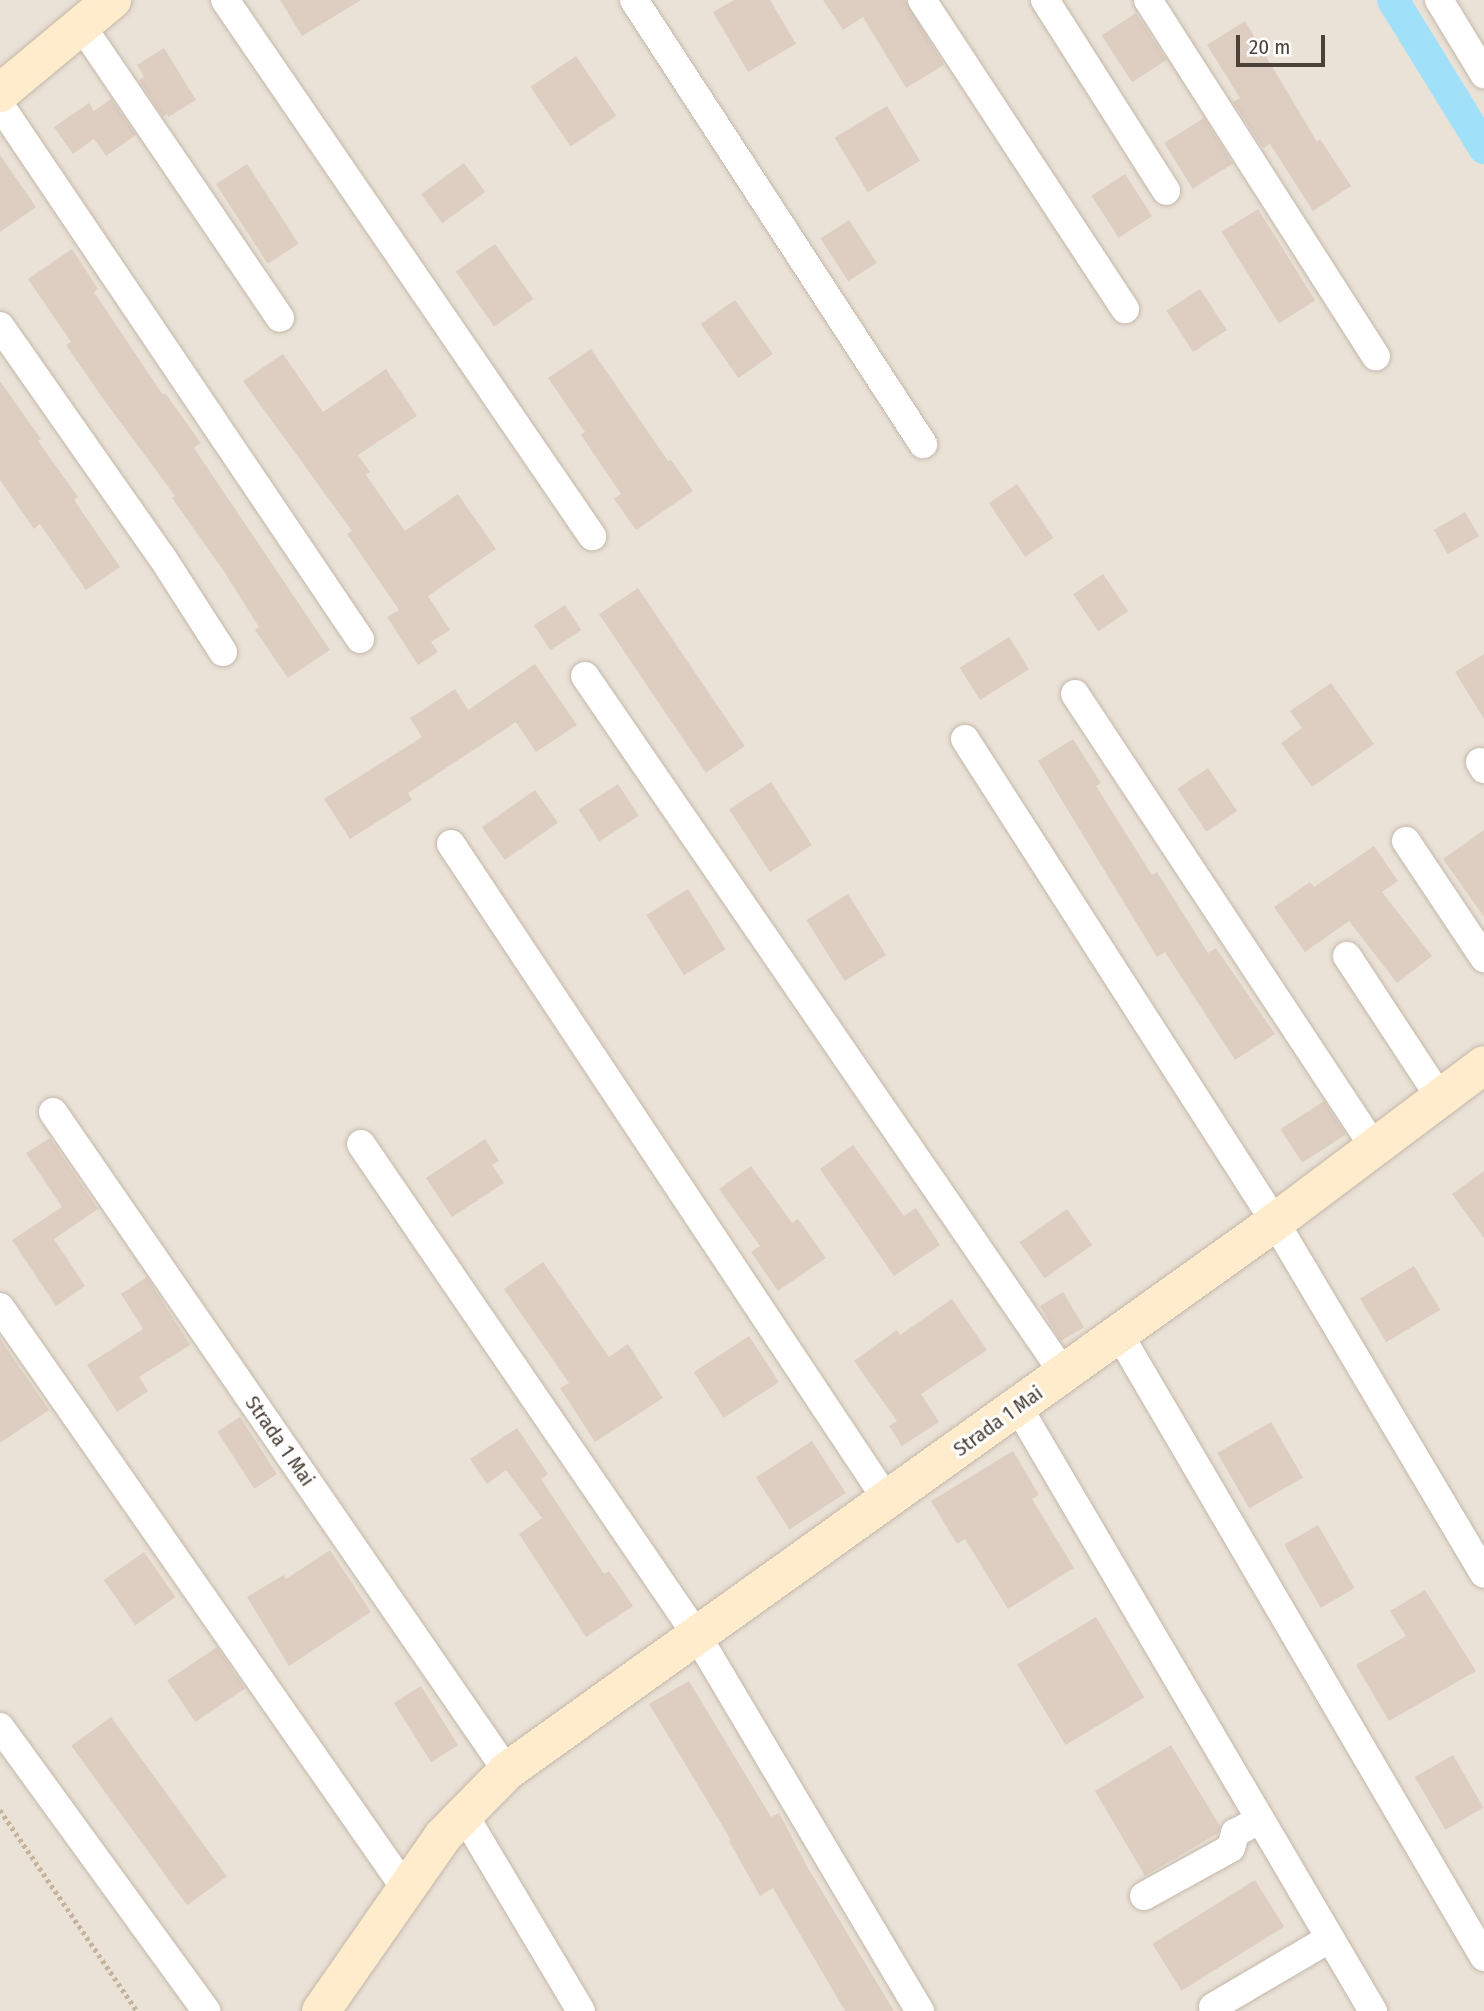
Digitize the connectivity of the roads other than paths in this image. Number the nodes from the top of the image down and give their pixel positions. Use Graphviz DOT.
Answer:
graph roads {
  1 [pos="112,0"];
  2 [pos="225,0"];
  3 [pos="634,0"];
  4 [pos="922,0"];
  5 [pos="1045,0"];
  6 [pos="1148,0"];
  7 [pos="1439,0"];
  8 [pos="80,25"];
  9 [pos="1484,74"];
  10 [pos="0,93"];
  11 [pos="0,105"];
  12 [pos="1167,191"];
  13 [pos="1125,309"];
  14 [pos="280,318"];
  15 [pos="0,326"];
  16 [pos="1376,356"];
  17 [pos="923,444"];
  18 [pos="592,536"];
  19 [pos="360,639"];
  20 [pos="223,652"];
  21 [pos="585,676"];
  22 [pos="1075,694"];
  23 [pos="965,739"];
  24 [pos="1406,841"];
  25 [pos="451,844"];
  26 [pos="1347,956"];
  27 [pos="1484,958"];
  28 [pos="1484,1065"];
  29 [pos="1441,1099"];
  30 [pos="54,1112"];
  31 [pos="361,1144"];
  32 [pos="1376,1150"];
  33 [pos="1275,1222"];
  34 [pos="0,1307"];
  35 [pos="1119,1334"];
  36 [pos="1064,1374"];
  37 [pos="1018,1407"];
  38 [pos="887,1500"];
  39 [pos="1484,1574"];
  40 [pos="696,1634"];
  41 [pos="0,1727"];
  42 [pos="507,1771"];
  43 [pos="463,1813"];
  44 [pos="1259,1820"];
  45 [pos="405,1888"];
  46 [pos="1144,1896"];
  47 [pos="1329,1939"];
  48 [pos="1484,1957"];
  49 [pos="1213,2007"];
  50 [pos="206,2011"];
  51 [pos="321,2011"];
  52 [pos="581,2011"];
  53 [pos="920,2011"];
  54 [pos="1374,2011"];
  1 -- 8 [label="street"];
  2 -- 18 [label="street"];
  3 -- 17 [label="street"];
  4 -- 13 [label="street"];
  5 -- 12 [label="street"];
  6 -- 16 [label="street"];
  7 -- 9 [label="street"];
  8 -- 10 [label="street"];
  8 -- 14 [label="street"];
  11 -- 19 [label="street"];
  15 -- 20 [label="street"];
  21 -- 36 [label="street"];
  22 -- 32 [label="street"];
  23 -- 33 [label="street"];
  24 -- 27 [label="street"];
  25 -- 38 [label="street"];
  26 -- 29 [label="street"];
  28 -- 29 [label="street, Strada 1 Mai"];
  29 -- 32 [label="street, Strada 1 Mai"];
  30 -- 42 [label="street, Strada 1 Mai"];
  31 -- 40 [label="street"];
  32 -- 33 [label="street, Strada 1 Mai"];
  33 -- 35 [label="street, Strada 1 Mai"];
  33 -- 39 [label="street"];
  34 -- 45 [label="street"];
  35 -- 36 [label="street, Strada 1 Mai"];
  35 -- 48 [label="street"];
  36 -- 37 [label="street, Strada 1 Mai"];
  37 -- 38 [label="street, Strada 1 Mai"];
  37 -- 44 [label="street"];
  38 -- 40 [label="street, Strada 1 Mai"];
  40 -- 42 [label="street, Strada 1 Mai"];
  40 -- 53 [label="street"];
  41 -- 50 [label="street"];
  42 -- 43 [label="street, Strada 1 Mai"];
  43 -- 45 [label="street, Strada 1 Mai"];
  43 -- 52 [label="street"];
  44 -- 46 [label="street"];
  44 -- 47 [label="street"];
  45 -- 51 [label="street, Strada 1 Mai"];
  47 -- 49 [label="street"];
  47 -- 54 [label="street"];
}
